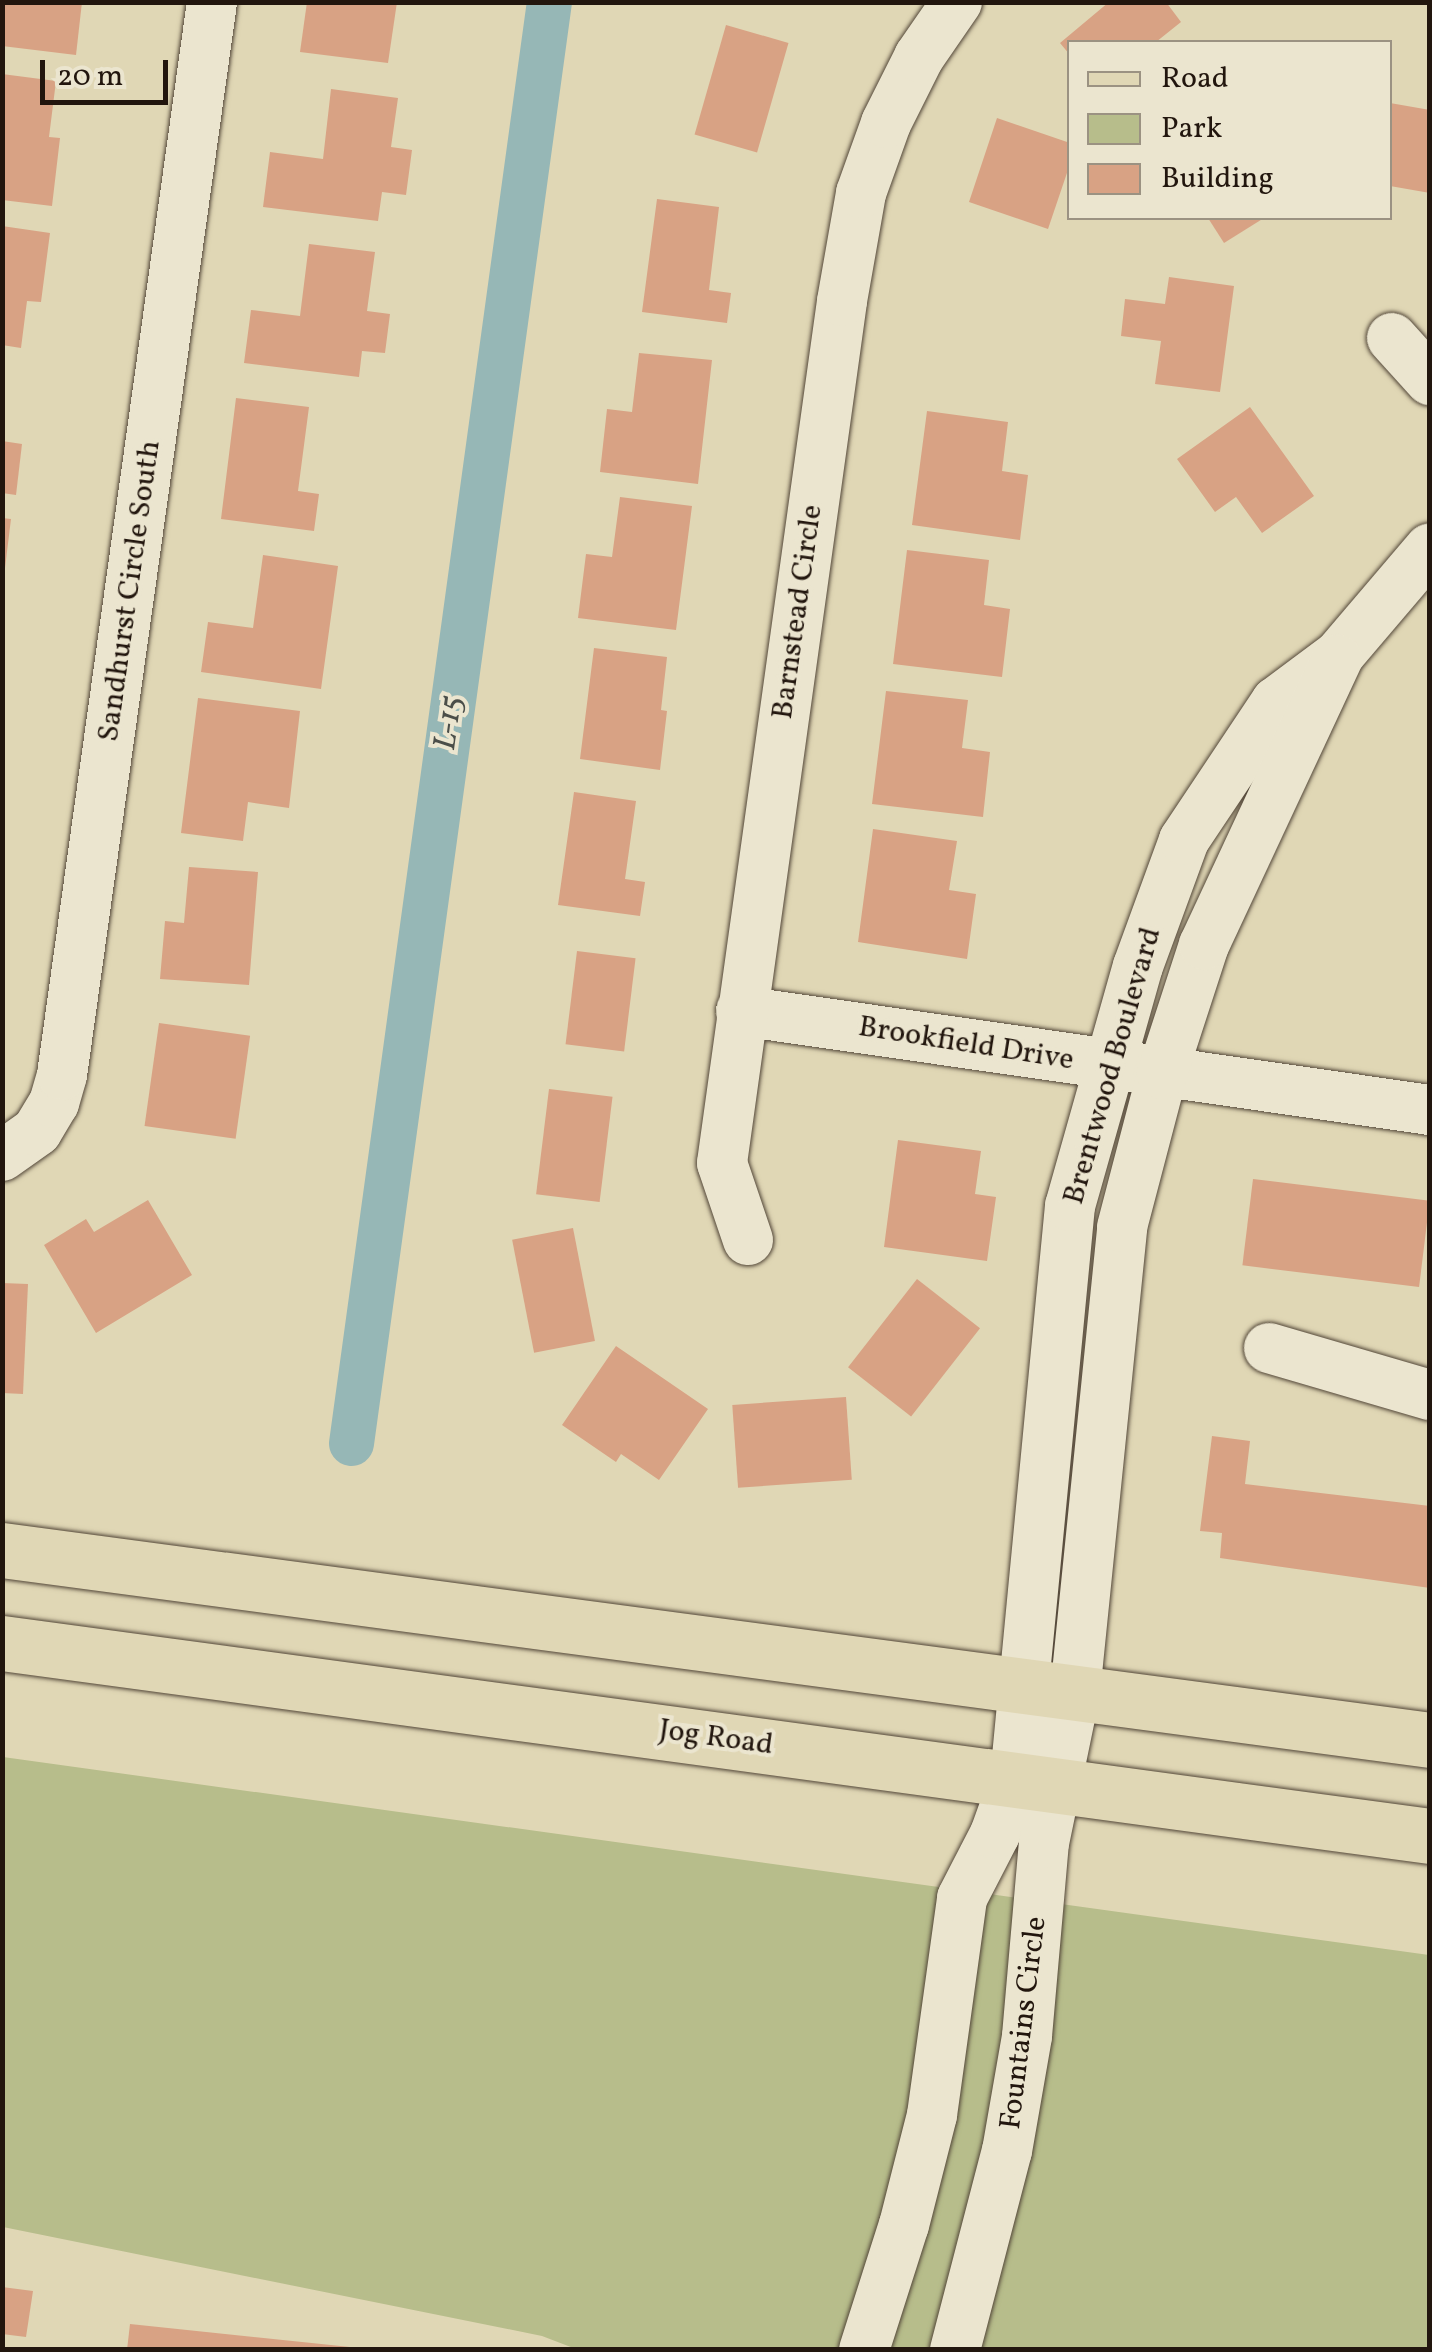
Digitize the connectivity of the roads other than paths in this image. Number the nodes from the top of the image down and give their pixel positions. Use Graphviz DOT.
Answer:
graph roads {
  1 [pos="212,2"];
  2 [pos="957,2"];
  3 [pos="1392,338"];
  4 [pos="1430,380"];
  5 [pos="1430,548"];
  6 [pos="1339,656"];
  7 [pos="741,1012"];
  8 [pos="1110,1067"];
  9 [pos="1162,1074"];
  10 [pos="1430,1110"];
  11 [pos="2,1156"];
  12 [pos="748,1240"];
  13 [pos="1269,1348"];
  14 [pos="1430,1395"];
  15 [pos="2,1550"];
  16 [pos="2,1643"];
  17 [pos="1049,1690"];
  18 [pos="1430,1740"];
  19 [pos="1036,1781"];
  20 [pos="1430,1836"];
  21 [pos="864,2350"];
  22 [pos="955,2350"];
  1 -- 11 [label="street, Sandhurst Circle South"];
  2 -- 7 [label="street, Barnstead Circle"];
  3 -- 4 [label="street"];
  5 -- 6 [label="street, Brentwood Boulevard"];
  6 -- 8 [label="street, Brentwood Boulevard"];
  6 -- 9 [label="street, Brentwood Boulevard"];
  7 -- 8 [label="street, Brookfield Drive"];
  7 -- 12 [label="street, Barnstead Circle"];
  8 -- 9 [label="street, Brookfield Drive"];
  8 -- 17 [label="street, Brentwood Boulevard"];
  9 -- 10 [label="street, Brookfield Drive"];
  9 -- 17 [label="street, Brentwood Boulevard"];
  13 -- 14 [label="street"];
  15 -- 17 [label="main road"];
  16 -- 19 [label="main road, Jog Road"];
  17 -- 18 [label="main road"];
  17 -- 19 [label="street, Brentwood Boulevard"];
  19 -- 20 [label="main road, Jog Road"];
  19 -- 21 [label="street"];
  19 -- 22 [label="street, Fountains Circle"];
}
